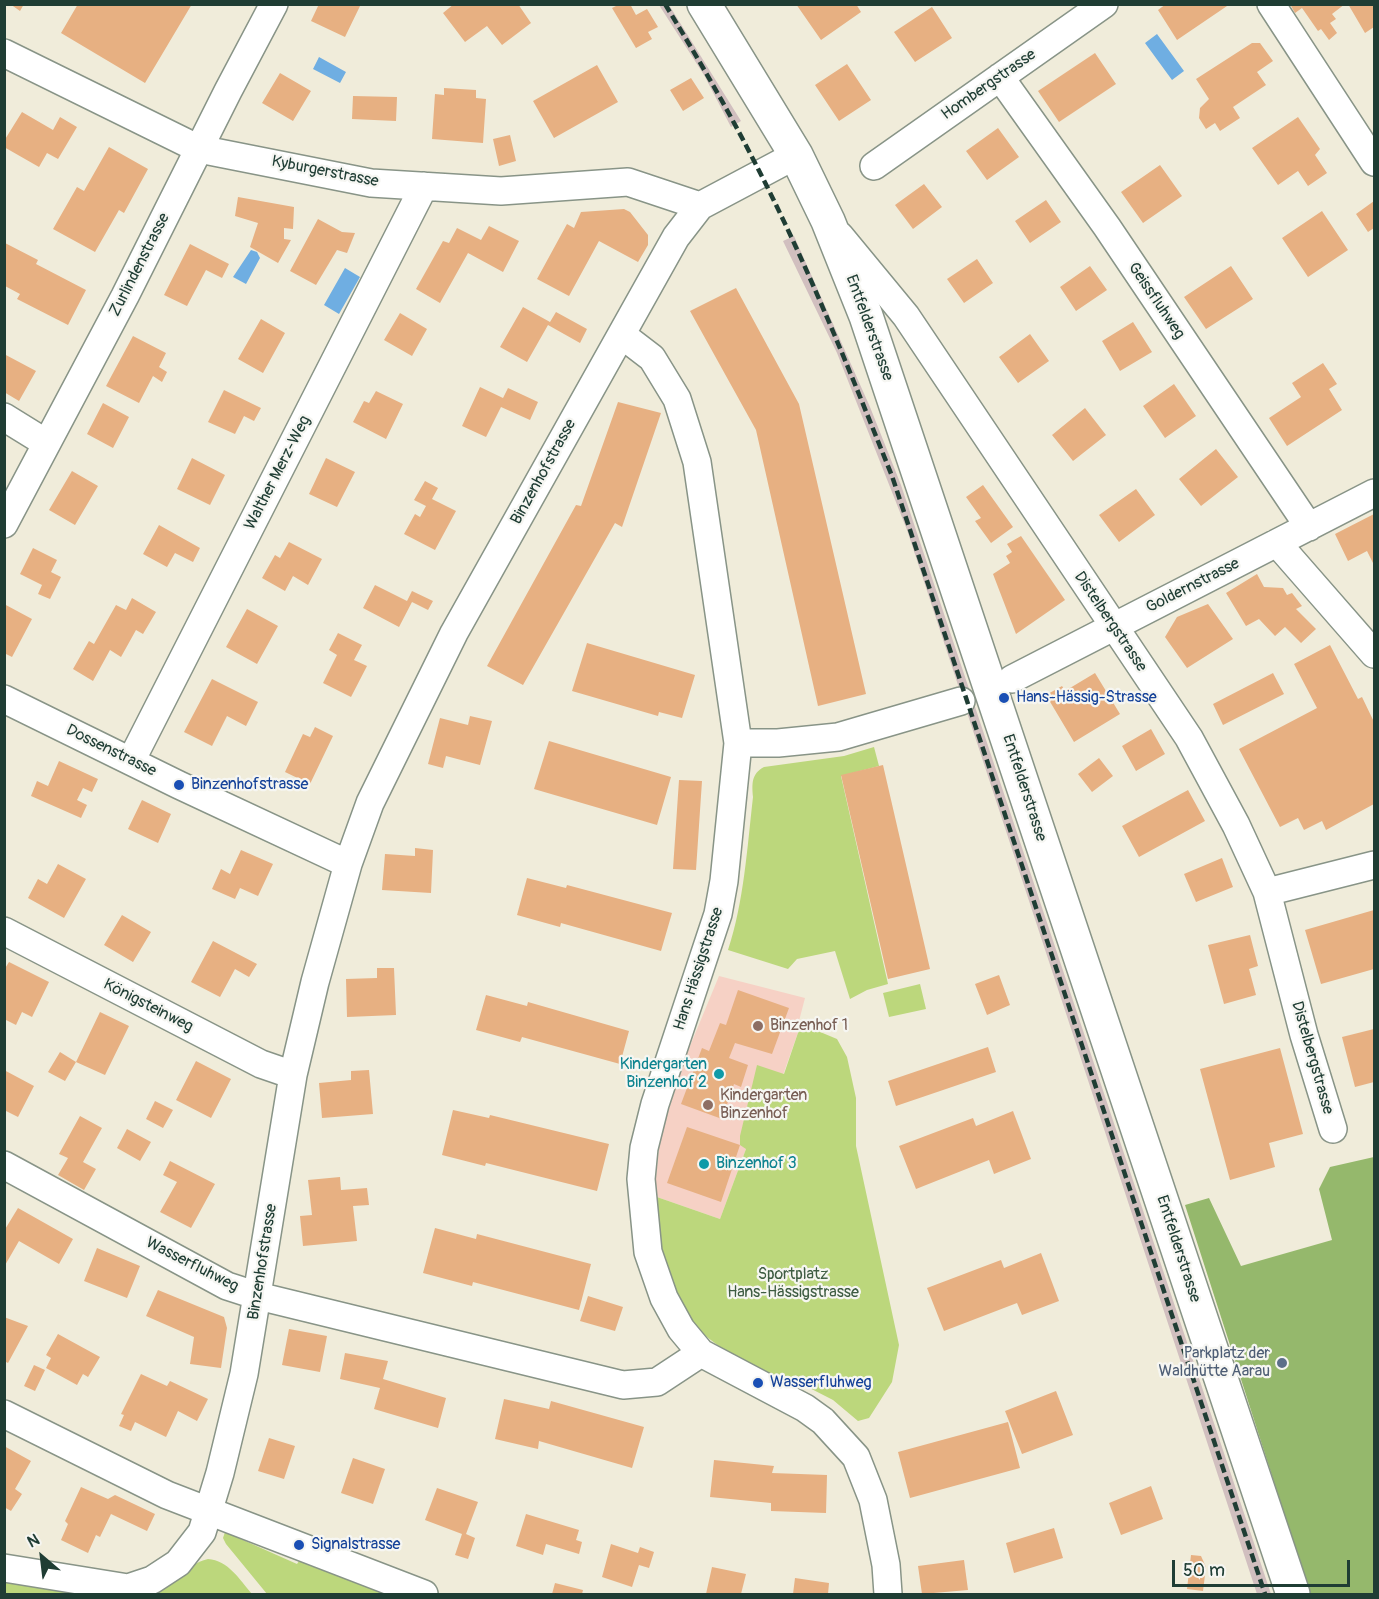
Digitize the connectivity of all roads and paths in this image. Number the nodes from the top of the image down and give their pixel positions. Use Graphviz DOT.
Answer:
graph roads {
  1 [pos="274,4"];
  2 [pos="704,4"];
  3 [pos="1271,4"];
  4 [pos="1097,6"];
  5 [pos="4,53"];
  6 [pos="1000,77"];
  7 [pos="199,149"];
  8 [pos="796,155"];
  9 [pos="1374,162"];
  10 [pos="874,166"];
  11 [pos="424,186"];
  12 [pos="700,206"];
  13 [pos="829,224"];
  14 [pos="622,335"];
  15 [pos="4,417"];
  16 [pos="46,442"];
  17 [pos="1374,493"];
  18 [pos="4,524"];
  19 [pos="1309,527"];
  20 [pos="1277,543"];
  21 [pos="1113,627"];
  22 [pos="1374,654"];
  23 [pos="1012,679"];
  24 [pos="4,699"];
  25 [pos="961,701"];
  26 [pos="738,743"];
  27 [pos="131,761"];
  28 [pos="348,864"];
  29 [pos="1374,865"];
  30 [pos="1267,892"];
  31 [pos="4,931"];
  32 [pos="293,1075"];
  33 [pos="1333,1129"];
  34 [pos="4,1166"];
  35 [pos="258,1296"];
  36 [pos="701,1353"];
  37 [pos="4,1414"];
  38 [pos="207,1511"];
  39 [pos="4,1568"];
  40 [pos="424,1594"];
  41 [pos="888,1594"];
  42 [pos="1293,1594"];
  1 -- 7 [label="street, Zurlindenstrasse"];
  2 -- 8 [label="main road, Entfelderstrasse"];
  3 -- 9 [label="street"];
  4 -- 6 [label="street, Hombergstrasse"];
  5 -- 7 [label="street, Kyburgerstrasse"];
  6 -- 10 [label="street, Hombergstrasse"];
  6 -- 19 [label="street, Geissfluhweg"];
  7 -- 11 [label="street, Kyburgerstrasse"];
  7 -- 16 [label="street, Zurlindenstrasse"];
  8 -- 12 [label="street, Binzenhofstrasse"];
  8 -- 13 [label="main road, Entfelderstrasse"];
  11 -- 12 [label="street, Kyburgerstrasse"];
  11 -- 27 [label="street, Walther Merz-Weg"];
  12 -- 14 [label="street, Binzenhofstrasse"];
  13 -- 21 [label="street, Distelbergstrasse"];
  13 -- 42 [label="main road, Entfelderstrasse"];
  14 -- 26 [label="street, Hans Hässigstrasse"];
  14 -- 28 [label="street, Binzenhofstrasse"];
  15 -- 16 [label="street"];
  16 -- 18 [label="street, Zurlindenstrasse"];
  17 -- 19 [label="street, Goldernstrasse"];
  19 -- 20 [label="street, Goldernstrasse"];
  20 -- 21 [label="street, Goldernstrasse"];
  20 -- 22 [label="street"];
  21 -- 23 [label="street, Goldernstrasse"];
  21 -- 30 [label="street, Distelbergstrasse"];
  24 -- 27 [label="street, Dossenstrasse"];
  25 -- 26 [label="street"];
  26 -- 36 [label="street, Hans Hässigstrasse"];
  27 -- 28 [label="street, Dossenstrasse"];
  28 -- 32 [label="street, Binzenhofstrasse"];
  29 -- 30 [label="street"];
  30 -- 33 [label="street, Distelbergstrasse"];
  31 -- 32 [label="street, Königsteinweg"];
  32 -- 35 [label="street, Binzenhofstrasse"];
  34 -- 35 [label="street, Wasserfluhweg"];
  35 -- 36 [label="street, Wasserfluhweg"];
  35 -- 38 [label="street, Binzenhofstrasse"];
  36 -- 41 [label="street, Hans Hässigstrasse"];
  37 -- 38 [label="street"];
  38 -- 39 [label="street, Binzenhofstrasse"];
  38 -- 40 [label="street"];
}
